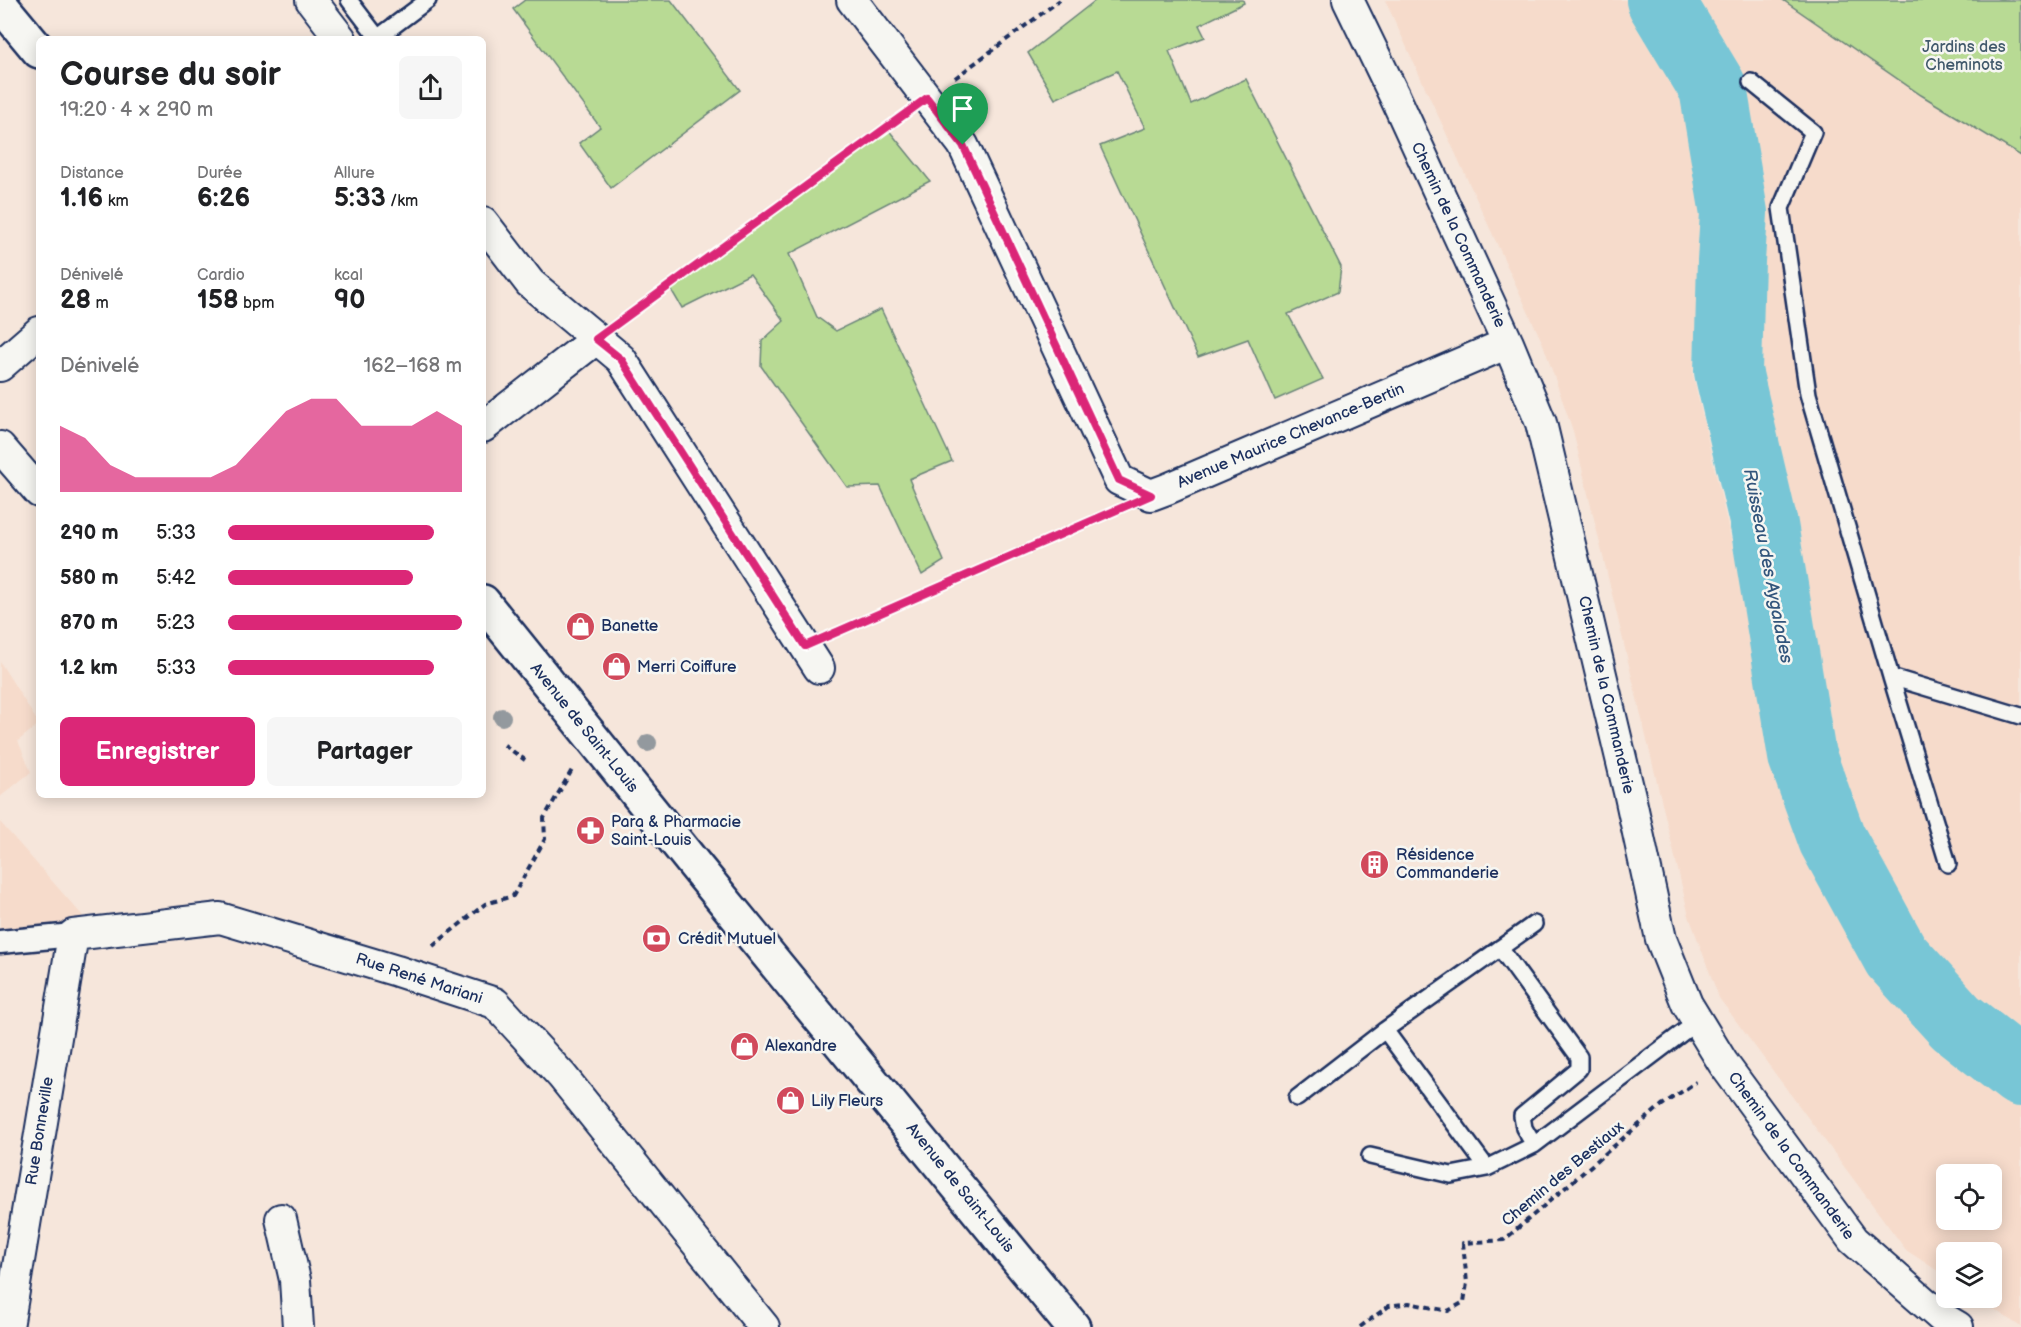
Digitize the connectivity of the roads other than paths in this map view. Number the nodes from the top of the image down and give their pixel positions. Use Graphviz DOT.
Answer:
graph roads {
  1 [pos="311,0"];
  2 [pos="349,0"];
  3 [pos="428,0"];
  4 [pos="852,0"];
  5 [pos="1348,0"];
  6 [pos="0,4"];
  7 [pos="339,36"];
  8 [pos="376,36"];
  9 [pos="380,36"];
  10 [pos="36,47"];
  11 [pos="1751,82"];
  12 [pos="486,226"];
  13 [pos="36,335"];
  14 [pos="596,339"];
  15 [pos="1508,343"];
  16 [pos="0,366"];
  17 [pos="486,425"];
  18 [pos="0,447"];
  19 [pos="36,489"];
  20 [pos="486,606"];
  21 [pos="812,657"];
  22 [pos="1891,677"];
  23 [pos="2021,716"];
  24 [pos="1948,864"];
  25 [pos="1534,924"];
  26 [pos="73,934"];
  27 [pos="0,942"];
  28 [pos="1500,948"];
  29 [pos="1698,1021"];
  30 [pos="1385,1030"];
  31 [pos="1297,1098"];
  32 [pos="1534,1145"];
  33 [pos="1370,1156"];
  34 [pos="1487,1168"];
  35 [pos="281,1219"];
  36 [pos="8,1327"];
  37 [pos="298,1327"];
  38 [pos="764,1327"];
  39 [pos="1073,1327"];
  40 [pos="1958,1327"];
  1 -- 7 [label="street"];
  2 -- 8 [label="lane"];
  3 -- 9 [label="lane"];
  4 -- 15 [label="street, Avenue Maurice Chevance-Bertin"];
  5 -- 15 [label="street, Chemin de la Commanderie"];
  6 -- 10 [label="street"];
  11 -- 22 [label="lane"];
  12 -- 14 [label="street"];
  13 -- 16 [label="street"];
  14 -- 17 [label="street"];
  14 -- 21 [label="street"];
  15 -- 29 [label="street, Chemin de la Commanderie"];
  18 -- 19 [label="street"];
  20 -- 39 [label="street, Avenue de Saint-Louis"];
  22 -- 23 [label="lane"];
  22 -- 24 [label="lane"];
  25 -- 28 [label="lane"];
  26 -- 27 [label="street, Rue René Mariani"];
  26 -- 36 [label="street, Rue Bonneville"];
  26 -- 38 [label="street, Rue René Mariani"];
  28 -- 30 [label="lane"];
  28 -- 32 [label="lane"];
  29 -- 32 [label="lane"];
  29 -- 40 [label="street, Chemin de la Commanderie"];
  30 -- 31 [label="lane"];
  30 -- 34 [label="lane"];
  32 -- 34 [label="lane"];
  33 -- 34 [label="lane"];
  35 -- 37 [label="street"];
}
